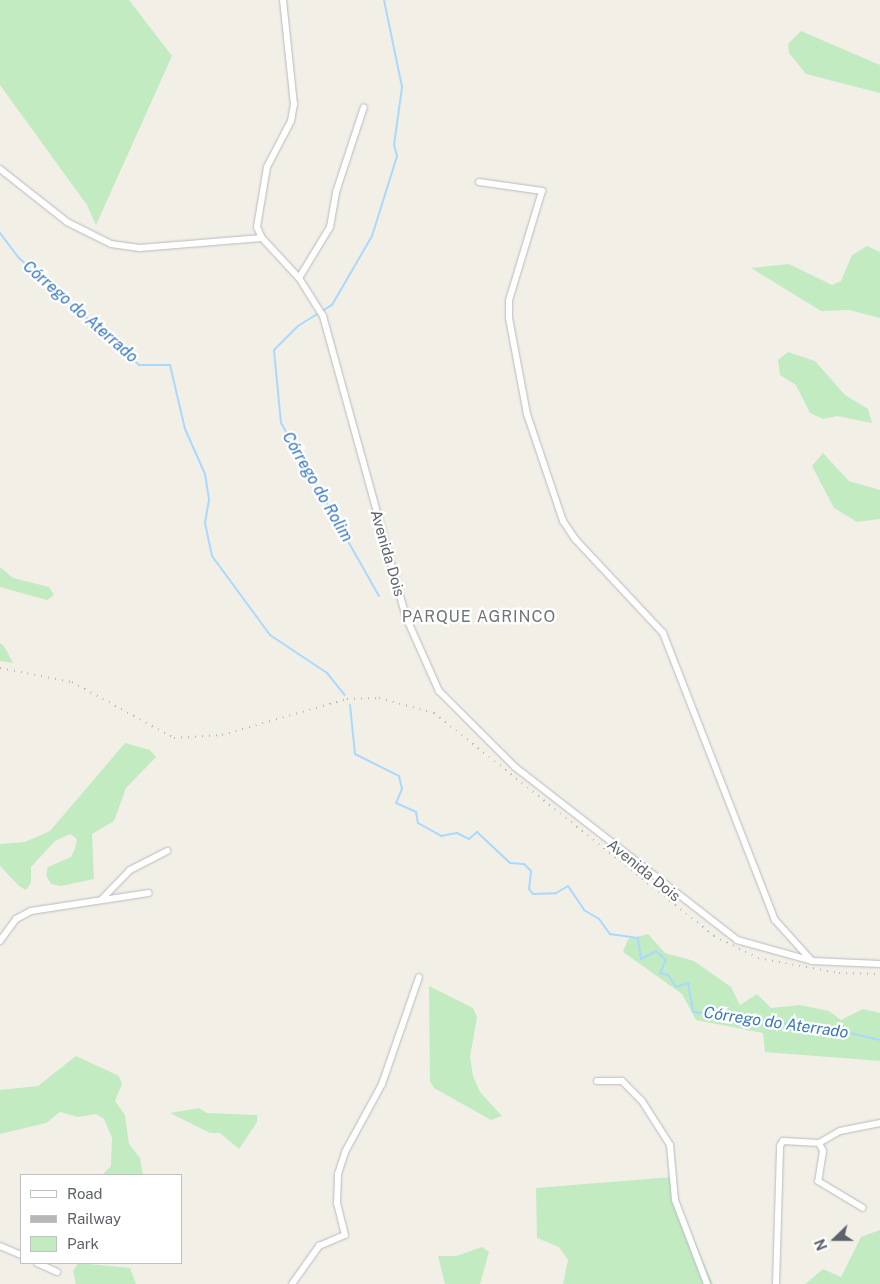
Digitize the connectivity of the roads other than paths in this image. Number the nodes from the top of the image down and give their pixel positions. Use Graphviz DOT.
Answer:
graph roads {
  1 [pos="283,0"];
  2 [pos="364,107"];
  3 [pos="0,169"];
  4 [pos="479,182"];
  5 [pos="262,238"];
  6 [pos="299,278"];
  7 [pos="167,851"];
  8 [pos="149,893"];
  9 [pos="102,899"];
  10 [pos="0,941"];
  11 [pos="812,961"];
  12 [pos="880,964"];
  13 [pos="419,978"];
  14 [pos="596,1081"];
  15 [pos="880,1123"];
  16 [pos="819,1143"];
  17 [pos="863,1208"];
  18 [pos="0,1246"];
  19 [pos="20,1256"];
  20 [pos="39,1264"];
  21 [pos="57,1272"];
  22 [pos="292,1284"];
  23 [pos="707,1284"];
  24 [pos="776,1284"];
  1 -- 5 [label="street"];
  2 -- 6 [label="street"];
  3 -- 5 [label="street"];
  4 -- 11 [label="street"];
  5 -- 6 [label="street, Avenida Dois"];
  6 -- 11 [label="street, Avenida Dois"];
  7 -- 9 [label="street"];
  8 -- 9 [label="street"];
  9 -- 10 [label="street"];
  11 -- 12 [label="street, Avenida Dois"];
  13 -- 22 [label="street"];
  14 -- 23 [label="street"];
  15 -- 16 [label="street"];
  16 -- 17 [label="street"];
  16 -- 24 [label="street"];
  18 -- 19 [label="street"];
  20 -- 21 [label="street"];
}
